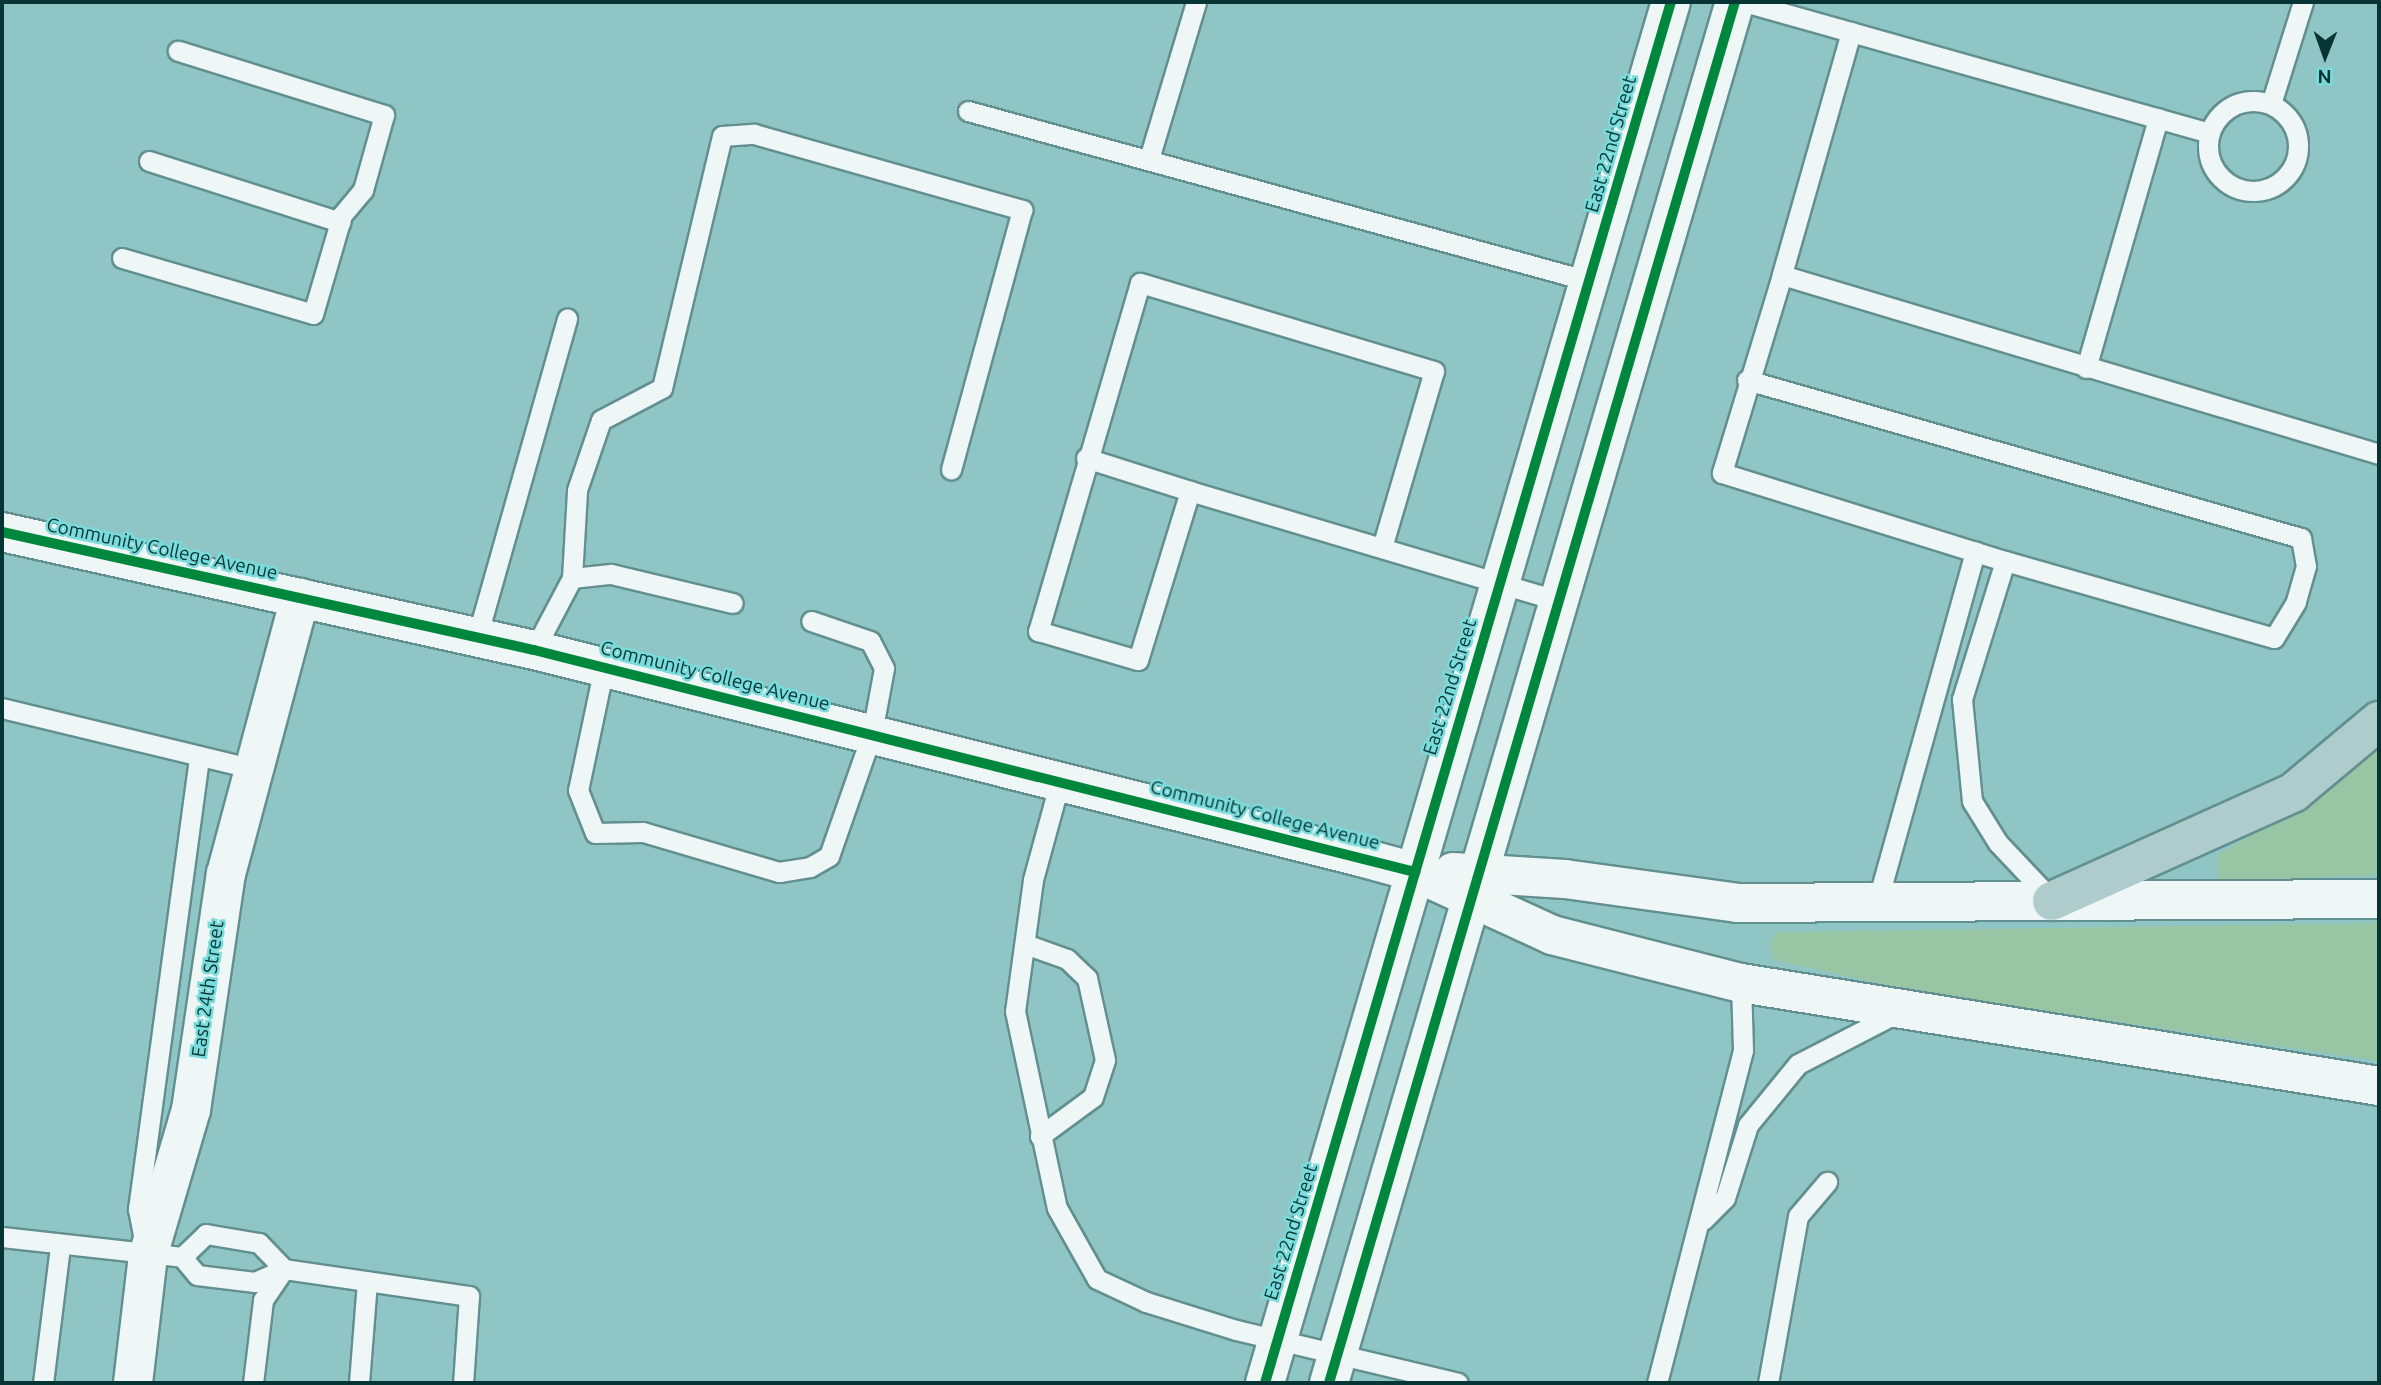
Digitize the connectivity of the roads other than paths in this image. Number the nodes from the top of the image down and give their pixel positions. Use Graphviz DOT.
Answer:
graph roads {
  1 [pos="1196,2"];
  2 [pos="1671,2"];
  3 [pos="1734,2"];
  4 [pos="1744,2"];
  5 [pos="2303,2"];
  6 [pos="1851,32"];
  7 [pos="178,51"];
  8 [pos="2271,104"];
  9 [pos="968,111"];
  10 [pos="2158,118"];
  11 [pos="2209,133"];
  12 [pos="1149,159"];
  13 [pos="149,161"];
  14 [pos="340,222"];
  15 [pos="122,258"];
  16 [pos="1783,275"];
  17 [pos="1589,281"];
  18 [pos="567,318"];
  19 [pos="2086,368"];
  20 [pos="1747,380"];
  21 [pos="2379,454"];
  22 [pos="1086,458"];
  23 [pos="951,469"];
  24 [pos="1190,491"];
  25 [pos="2,532"];
  26 [pos="1383,544"];
  27 [pos="1975,551"];
  28 [pos="2005,561"];
  29 [pos="572,578"];
  30 [pos="1500,581"];
  31 [pos="300,598"];
  32 [pos="1558,601"];
  33 [pos="733,603"];
  34 [pos="811,621"];
  35 [pos="477,637"];
  36 [pos="534,650"];
  37 [pos="604,667"];
  38 [pos="2,708"];
  39 [pos="2379,721"];
  40 [pos="872,733"];
  41 [pos="199,757"];
  42 [pos="254,769"];
  43 [pos="1060,781"];
  44 [pos="1415,872"];
  45 [pos="1474,886"];
  46 [pos="2379,899"];
  47 [pos="2052,901"];
  48 [pos="1877,903"];
  49 [pos="1025,944"];
  50 [pos="1741,983"];
  51 [pos="1900,1012"];
  52 [pos="2379,1086"];
  53 [pos="1040,1136"];
  54 [pos="1827,1182"];
  55 [pos="1703,1220"];
  56 [pos="2,1237"];
  57 [pos="60,1246"];
  58 [pos="165,1257"];
  59 [pos="284,1269"];
  60 [pos="367,1281"];
  61 [pos="1277,1341"];
  62 [pos="1334,1366"];
  63 [pos="43,1383"];
  64 [pos="132,1383"];
  65 [pos="253,1383"];
  66 [pos="359,1383"];
  67 [pos="463,1383"];
  68 [pos="1265,1383"];
  69 [pos="1458,1383"];
  70 [pos="1657,1383"];
  71 [pos="1768,1383"];
  1 -- 12 [label="lane"];
  2 -- 17 [label="street, East 22nd Street"];
  3 -- 32 [label="street"];
  4 -- 6 [label="lane"];
  5 -- 8 [label="lane"];
  6 -- 10 [label="lane"];
  6 -- 16 [label="lane"];
  7 -- 14 [label="lane"];
  8 -- 11 [label="lane"];
  8 -- 11 [label="lane"];
  9 -- 12 [label="lane"];
  10 -- 11 [label="lane"];
  10 -- 19 [label="lane"];
  12 -- 17 [label="lane"];
  13 -- 14 [label="lane"];
  14 -- 15 [label="lane"];
  16 -- 19 [label="lane"];
  16 -- 20 [label="lane"];
  17 -- 30 [label="street, East 22nd Street"];
  18 -- 35 [label="lane"];
  19 -- 21 [label="lane"];
  20 -- 27 [label="lane"];
  20 -- 28 [label="lane"];
  22 -- 24 [label="lane"];
  22 -- 24 [label="lane"];
  22 -- 26 [label="lane"];
  23 -- 29 [label="lane"];
  24 -- 26 [label="lane"];
  25 -- 31 [label="street, Community College Avenue"];
  26 -- 30 [label="lane"];
  27 -- 28 [label="lane"];
  27 -- 48 [label="lane"];
  28 -- 47 [label="lane"];
  29 -- 33 [label="lane"];
  29 -- 36 [label="lane"];
  30 -- 32 [label="lane"];
  30 -- 44 [label="street, East 22nd Street"];
  31 -- 35 [label="street, Community College Avenue"];
  31 -- 42 [label="street, East 24th Street"];
  32 -- 45 [label="street"];
  34 -- 40 [label="lane"];
  35 -- 36 [label="street, Community College Avenue"];
  36 -- 37 [label="street, Community College Avenue"];
  37 -- 40 [label="street, Community College Avenue"];
  37 -- 40 [label="lane"];
  38 -- 41 [label="lane"];
  39 -- 47 [label="highway"];
  40 -- 43 [label="street, Community College Avenue"];
  41 -- 42 [label="lane"];
  41 -- 58 [label="lane"];
  42 -- 58 [label="street, East 24th Street"];
  43 -- 44 [label="street, Community College Avenue"];
  43 -- 49 [label="lane"];
  44 -- 45 [label="street, Community College Avenue"];
  44 -- 61 [label="street, East 22nd Street"];
  45 -- 48 [label="street"];
  45 -- 50 [label="street, Community College Avenue"];
  45 -- 62 [label="street"];
  46 -- 47 [label="street"];
  47 -- 48 [label="street"];
  49 -- 53 [label="lane"];
  49 -- 53 [label="lane"];
  50 -- 51 [label="street, Community College Avenue"];
  50 -- 55 [label="lane"];
  51 -- 52 [label="street, Community College Avenue"];
  51 -- 55 [label="lane"];
  53 -- 61 [label="lane"];
  54 -- 71 [label="lane"];
  55 -- 70 [label="lane"];
  56 -- 57 [label="lane"];
  57 -- 58 [label="lane"];
  57 -- 63 [label="lane"];
  58 -- 59 [label="lane"];
  58 -- 59 [label="lane"];
  58 -- 64 [label="street, East 24th Street"];
  59 -- 60 [label="lane"];
  59 -- 65 [label="lane"];
  60 -- 66 [label="lane"];
  60 -- 67 [label="lane"];
  61 -- 62 [label="lane"];
  61 -- 68 [label="street, East 22nd Street"];
  62 -- 69 [label="lane"];
}
